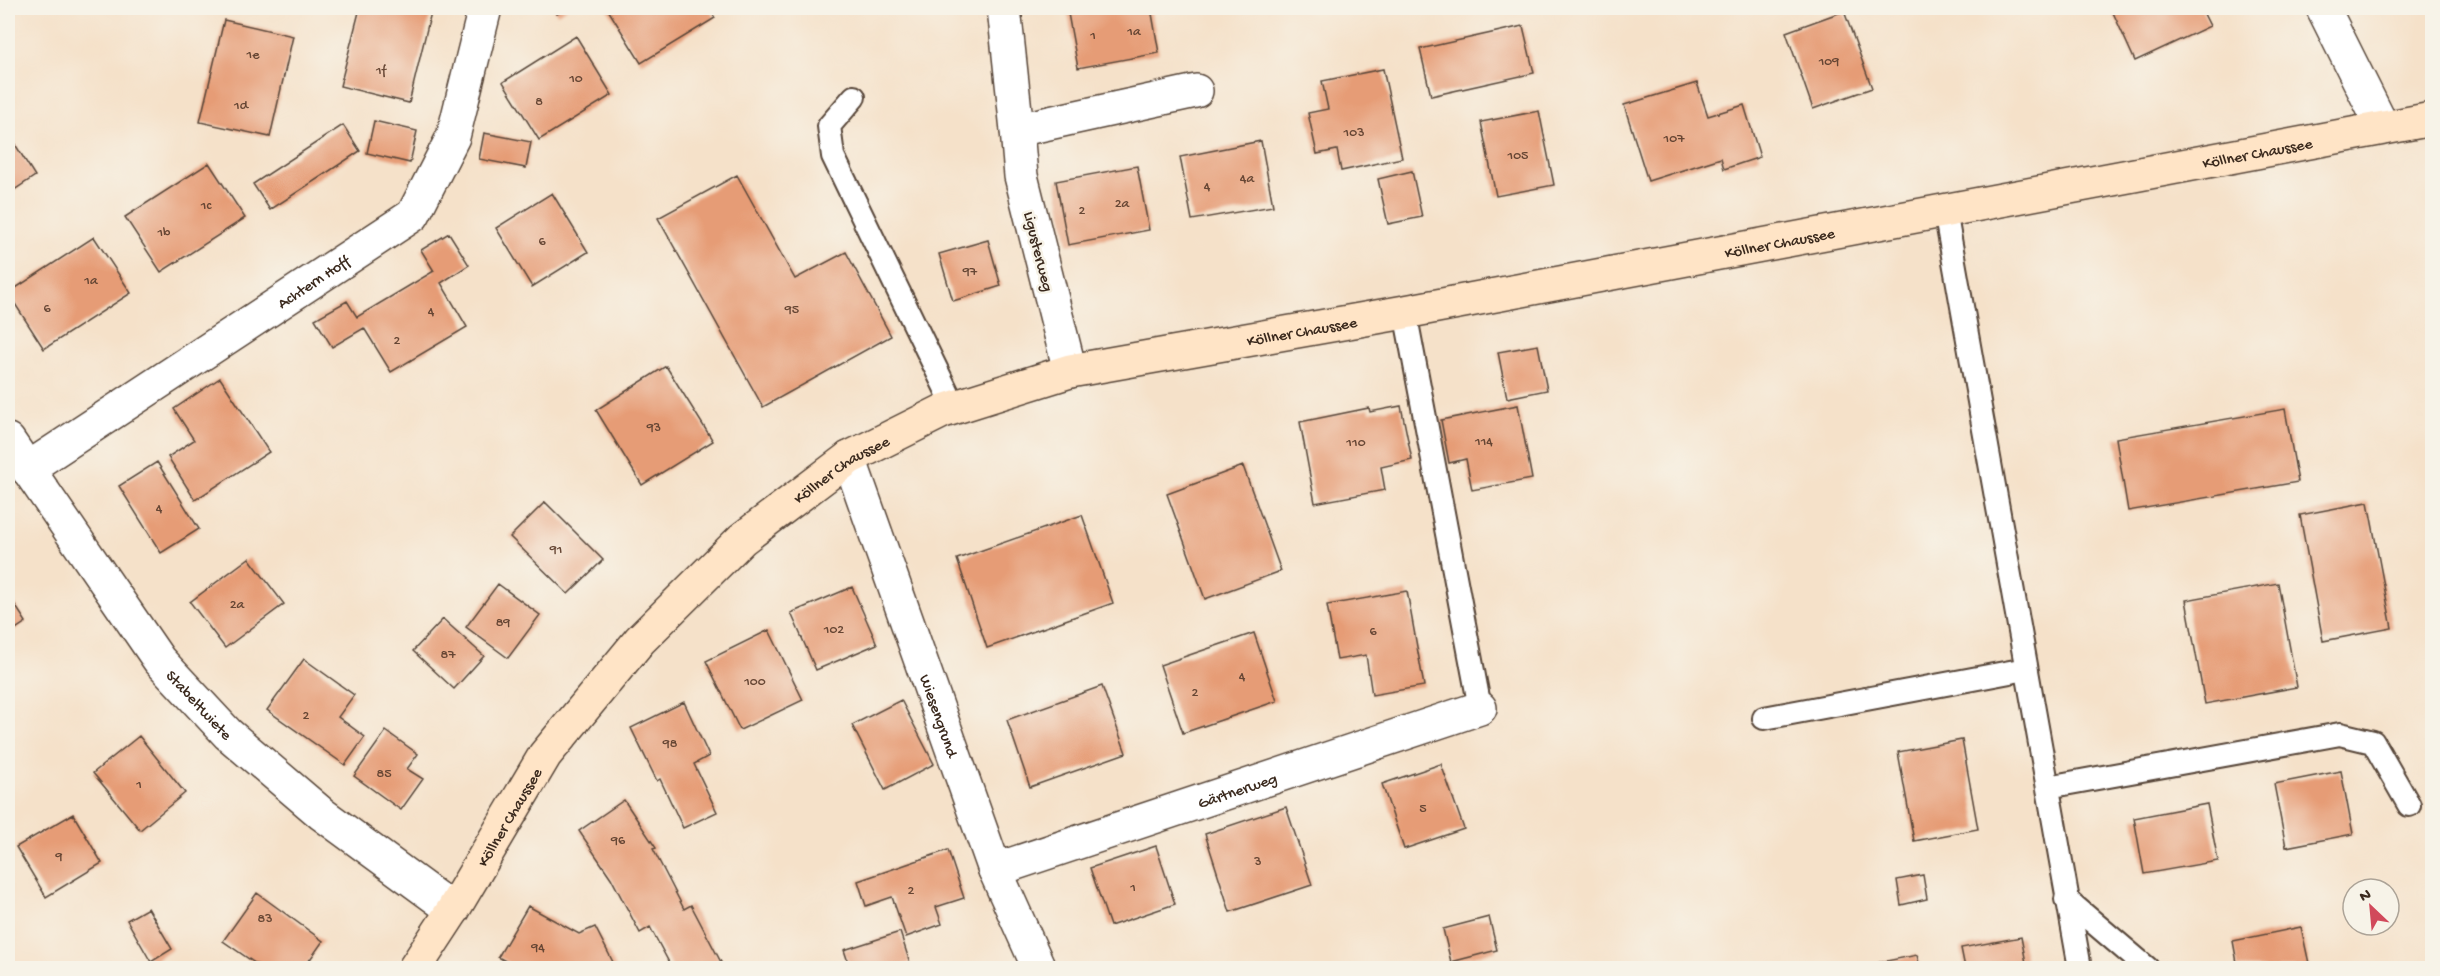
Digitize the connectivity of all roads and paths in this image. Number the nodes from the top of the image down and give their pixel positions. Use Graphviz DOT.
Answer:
graph roads {
  1 [pos="485,8"];
  2 [pos="1004,8"];
  3 [pos="2323,8"];
  4 [pos="1196,91"];
  5 [pos="854,97"];
  6 [pos="2433,119"];
  7 [pos="2384,128"];
  8 [pos="1017,130"];
  9 [pos="1945,211"];
  10 [pos="1405,312"];
  11 [pos="1070,371"];
  12 [pos="955,408"];
  13 [pos="8,440"];
  14 [pos="849,458"];
  15 [pos="27,470"];
  16 [pos="2026,669"];
  17 [pos="1480,708"];
  18 [pos="1764,718"];
  19 [pos="2048,787"];
  20 [pos="2409,806"];
  21 [pos="995,870"];
  22 [pos="2066,899"];
  23 [pos="453,910"];
  24 [pos="415,969"];
  25 [pos="1039,969"];
  26 [pos="2080,969"];
  27 [pos="2146,969"];
  1 -- 15 [label="street, Achtern Hoff"];
  2 -- 8 [label="street, Ligusterweg"];
  3 -- 7 [label="street"];
  4 -- 8 [label="street"];
  5 -- 12 [label="lane"];
  6 -- 7 [label="street, Köllner Chaussee"];
  7 -- 9 [label="street, Köllner Chaussee"];
  8 -- 11 [label="street, Ligusterweg"];
  9 -- 10 [label="street, Köllner Chaussee"];
  9 -- 16 [label="lane"];
  10 -- 11 [label="street, Köllner Chaussee"];
  10 -- 17 [label="lane"];
  11 -- 12 [label="street, Köllner Chaussee"];
  12 -- 14 [label="street, Köllner Chaussee"];
  13 -- 15 [label="street, Stabeltwiete"];
  14 -- 21 [label="street, Wiesengrund"];
  14 -- 23 [label="street, Köllner Chaussee"];
  15 -- 23 [label="street, Stabeltwiete"];
  16 -- 18 [label="lane"];
  16 -- 19 [label="lane"];
  17 -- 21 [label="street, Gärtnerweg"];
  19 -- 20 [label="lane"];
  19 -- 22 [label="lane"];
  21 -- 25 [label="street, Wiesengrund"];
  22 -- 26 [label="lane"];
  22 -- 27 [label="lane"];
  23 -- 24 [label="street, Köllner Chaussee"];
}
